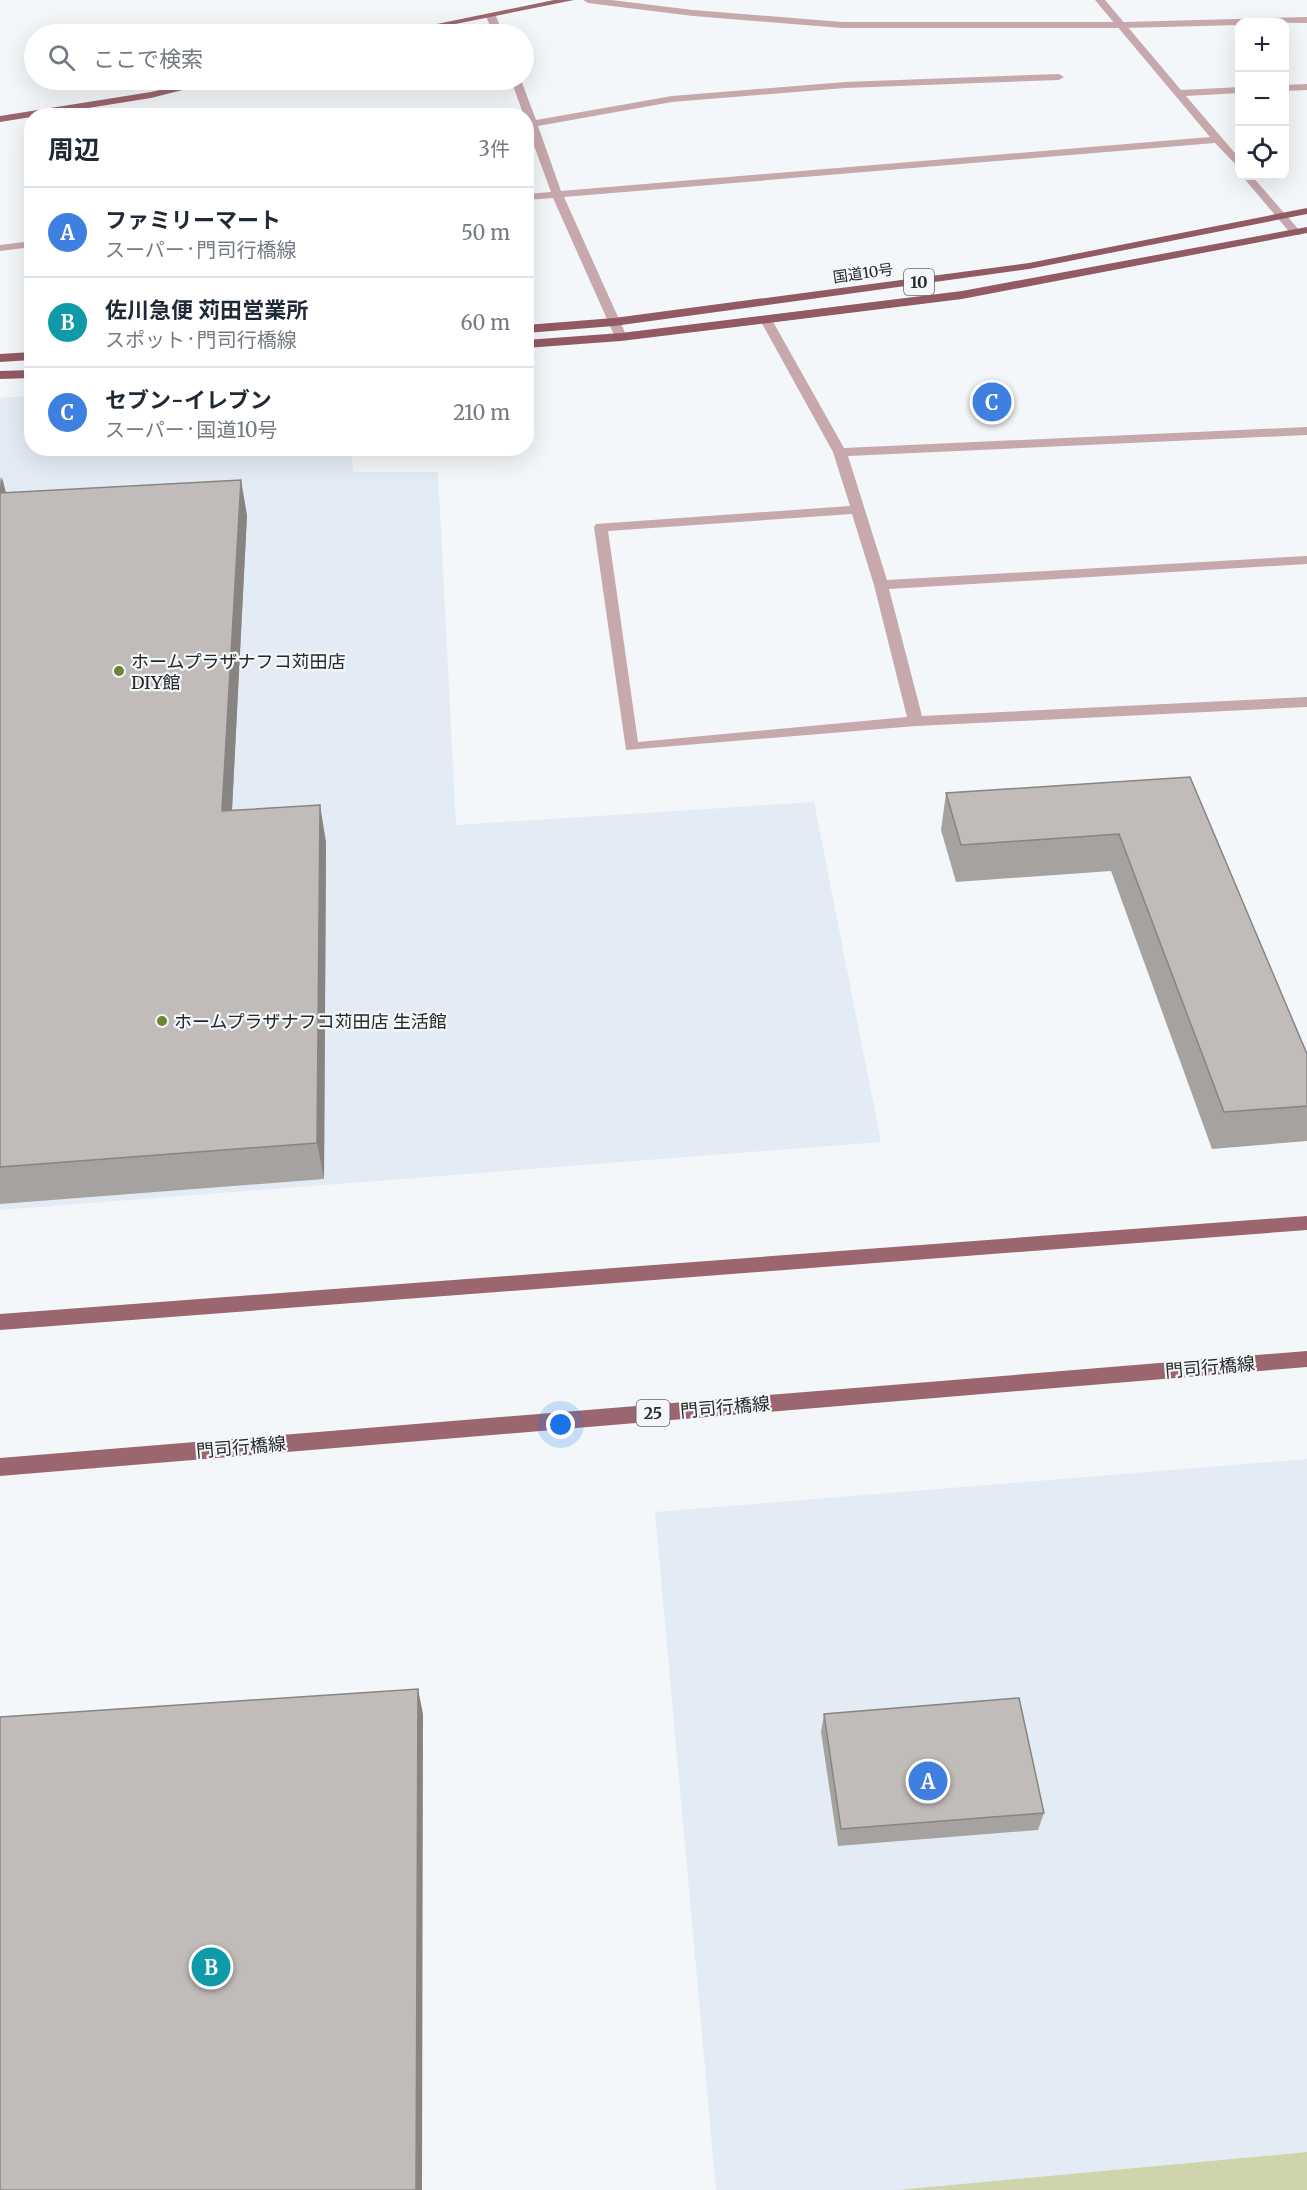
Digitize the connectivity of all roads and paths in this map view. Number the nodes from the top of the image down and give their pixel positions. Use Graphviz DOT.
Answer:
graph roads {
  1 [pos="569,0"];
  2 [pos="588,0"];
  3 [pos="1101,0"];
  4 [pos="491,16"];
  5 [pos="1307,20"];
  6 [pos="447,24"];
  7 [pos="494,24"];
  8 [pos="1124,25"];
  9 [pos="1059,77"];
  10 [pos="1307,87"];
  11 [pos="1289,88"];
  12 [pos="174,90"];
  13 [pos="520,90"];
  14 [pos="1235,90"];
  15 [pos="1179,93"];
  16 [pos="70,108"];
  17 [pos="527,108"];
  18 [pos="24,115"];
  19 [pos="0,119"];
  20 [pos="534,124"];
  21 [pos="534,127"];
  22 [pos="1217,140"];
  23 [pos="1235,161"];
  24 [pos="1251,180"];
  25 [pos="557,194"];
  26 [pos="534,196"];
  27 [pos="1307,211"];
  28 [pos="1283,217"];
  29 [pos="1301,232"];
  30 [pos="24,245"];
  31 [pos="0,248"];
  32 [pos="766,320"];
  33 [pos="614,322"];
  34 [pos="534,328"];
  35 [pos="621,337"];
  36 [pos="534,343"];
  37 [pos="24,356"];
  38 [pos="0,358"];
  39 [pos="24,374"];
  40 [pos="0,375"];
  41 [pos="1307,431"];
  42 [pos="840,452"];
  43 [pos="858,510"];
  44 [pos="1307,560"];
  45 [pos="880,585"];
  46 [pos="1307,702"];
  47 [pos="916,721"];
  48 [pos="1307,1222"];
  49 [pos="0,1322"];
  50 [pos="1307,1359"];
  51 [pos="0,1467"];
  1 -- 4 [label="main road"];
  2 -- 8 [label="street"];
  3 -- 8 [label="street"];
  4 -- 6 [label="main road"];
  4 -- 7 [label="street"];
  5 -- 8 [label="street"];
  8 -- 15 [label="street"];
  9 -- 20 [label="street"];
  10 -- 11 [label="street"];
  12 -- 16 [label="main road"];
  13 -- 17 [label="street"];
  14 -- 15 [label="street"];
  15 -- 22 [label="street"];
  18 -- 19 [label="main road"];
  21 -- 25 [label="street"];
  22 -- 23 [label="street"];
  22 -- 25 [label="street"];
  24 -- 28 [label="street"];
  25 -- 26 [label="street"];
  25 -- 33 [label="street"];
  27 -- 28 [label="highway, 国道10号 / 10"];
  28 -- 29 [label="street"];
  28 -- 33 [label="highway, 国道10号 / 10"];
  29 -- 32 [label="highway, 国道10号 / 10"];
  30 -- 31 [label="street"];
  32 -- 35 [label="highway, 国道10号 / 10"];
  32 -- 42 [label="street"];
  33 -- 34 [label="highway, 国道10号 / 10"];
  33 -- 35 [label="street"];
  35 -- 36 [label="highway, 国道10号 / 10"];
  37 -- 38 [label="highway"];
  39 -- 40 [label="highway"];
  41 -- 42 [label="street"];
  42 -- 43 [label="street"];
  43 -- 45 [label="street"];
  43 -- 47 [label="street"];
  44 -- 45 [label="street"];
  45 -- 47 [label="street"];
  46 -- 47 [label="street"];
  48 -- 49 [label="main road"];
  50 -- 51 [label="main road, 門司行橋線 / 25"];
}
